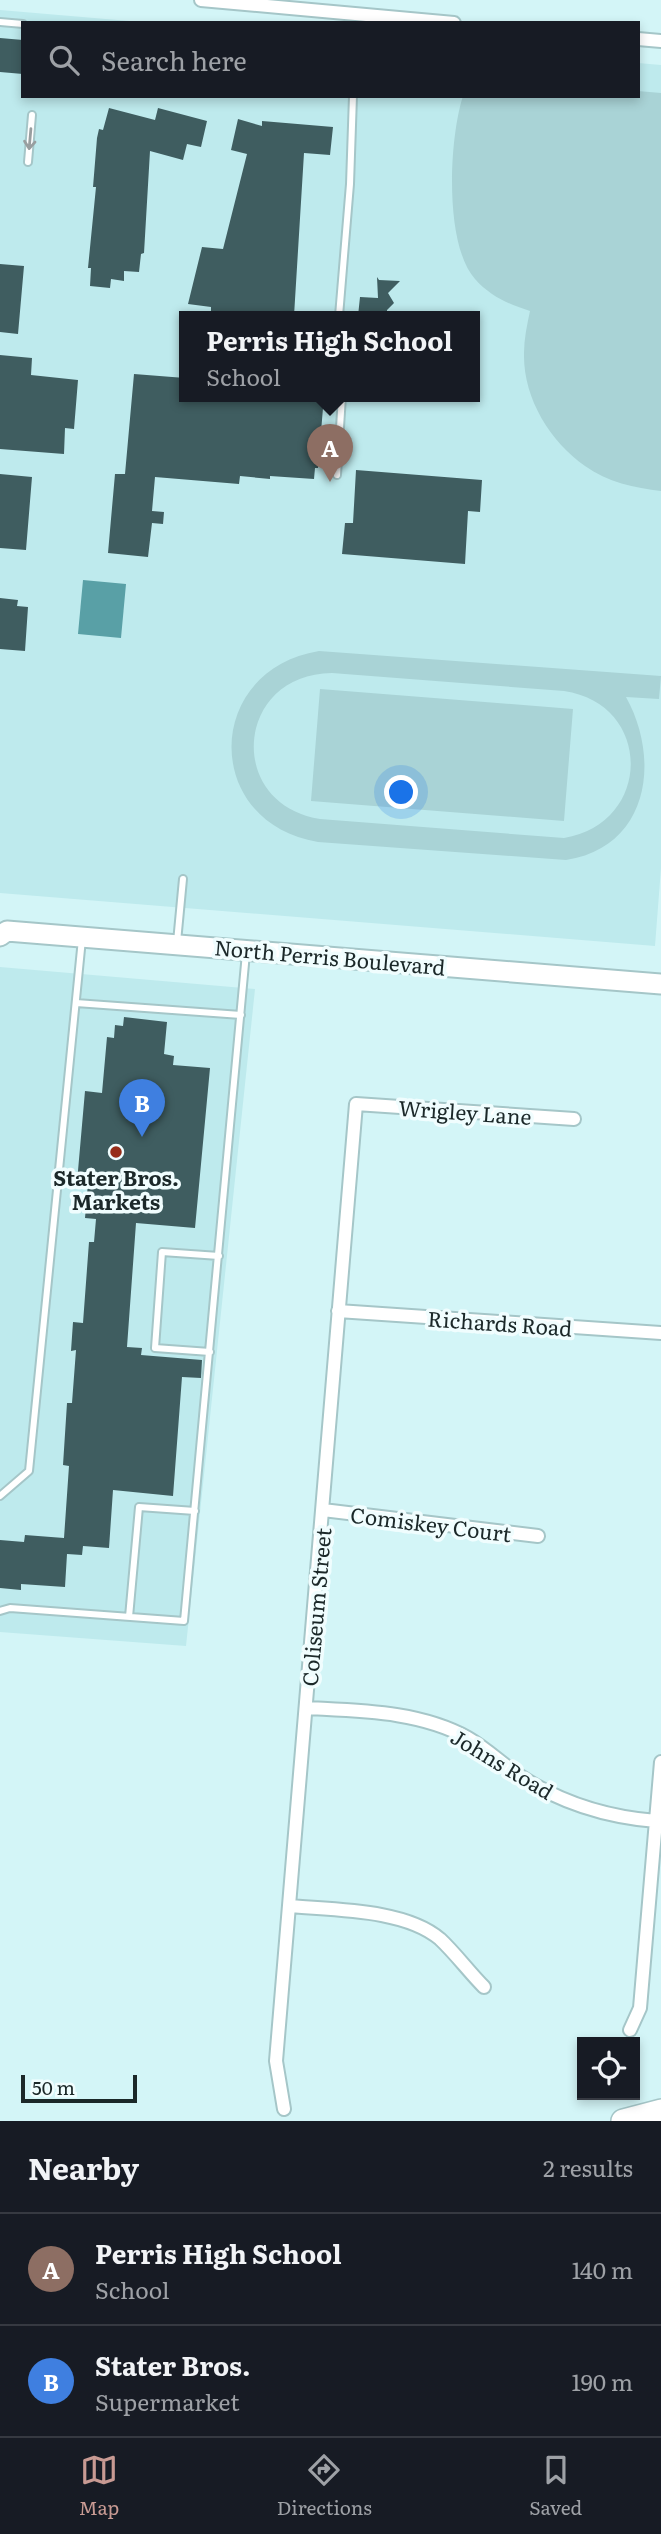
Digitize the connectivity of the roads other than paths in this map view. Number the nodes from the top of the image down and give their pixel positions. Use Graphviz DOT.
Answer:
graph roads {
  1 [pos="201,0"];
  2 [pos="343,18"];
  3 [pos="410,21"];
  4 [pos="0,22"];
  5 [pos="21,24"];
  6 [pos="640,39"];
  7 [pos="661,41"];
  8 [pos="353,98"];
  9 [pos="32,115"];
  10 [pos="28,162"];
  11 [pos="339,311"];
  12 [pos="342,402"];
  13 [pos="337,475"];
  14 [pos="183,879"];
  15 [pos="2,930"];
  16 [pos="82,937"];
  17 [pos="177,944"];
  18 [pos="246,949"];
  19 [pos="661,984"];
  20 [pos="76,1003"];
  21 [pos="241,1015"];
  22 [pos="356,1104"];
  23 [pos="574,1119"];
  24 [pos="219,1256"];
  25 [pos="338,1311"];
  26 [pos="661,1334"];
  27 [pos="210,1353"];
  28 [pos="0,1496"];
  29 [pos="323,1510"];
  30 [pos="195,1511"];
  31 [pos="538,1536"];
  32 [pos="0,1611"];
  33 [pos="129,1617"];
  34 [pos="306,1708"];
  35 [pos="661,1762"];
  36 [pos="657,1827"];
  37 [pos="289,1906"];
  38 [pos="484,1987"];
  39 [pos="630,2030"];
  40 [pos="284,2109"];
  41 [pos="661,2111"];
  42 [pos="624,2121"];
  1 -- 2 [label="street"];
  2 -- 3 [label="street"];
  4 -- 5 [label="lane"];
  6 -- 7 [label="street"];
  8 -- 11 [label="lane"];
  9 -- 10 [label="lane, one-way"];
  12 -- 13 [label="lane"];
  14 -- 17 [label="lane"];
  15 -- 16 [label="main road, North Perris Boulevard"];
  16 -- 17 [label="main road, North Perris Boulevard"];
  16 -- 20 [label="lane"];
  17 -- 18 [label="main road, North Perris Boulevard"];
  18 -- 19 [label="main road, North Perris Boulevard"];
  18 -- 21 [label="lane"];
  20 -- 21 [label="lane"];
  20 -- 28 [label="lane"];
  21 -- 24 [label="lane"];
  22 -- 23 [label="street, Wrigley Lane"];
  22 -- 25 [label="street, Coliseum Street"];
  24 -- 27 [label="lane"];
  24 -- 27 [label="lane"];
  25 -- 26 [label="street, Richards Road"];
  25 -- 29 [label="street, Coliseum Street"];
  27 -- 30 [label="lane"];
  29 -- 31 [label="street, Comiskey Court"];
  29 -- 34 [label="street, Coliseum Street"];
  30 -- 33 [label="lane"];
  30 -- 33 [label="lane"];
  32 -- 33 [label="lane"];
  34 -- 36 [label="street, Johns Road"];
  34 -- 37 [label="street, Coliseum Street"];
  35 -- 36 [label="street"];
  36 -- 39 [label="street"];
  37 -- 38 [label="street"];
  37 -- 40 [label="street, Coliseum Street"];
  41 -- 42 [label="highway"];
}
